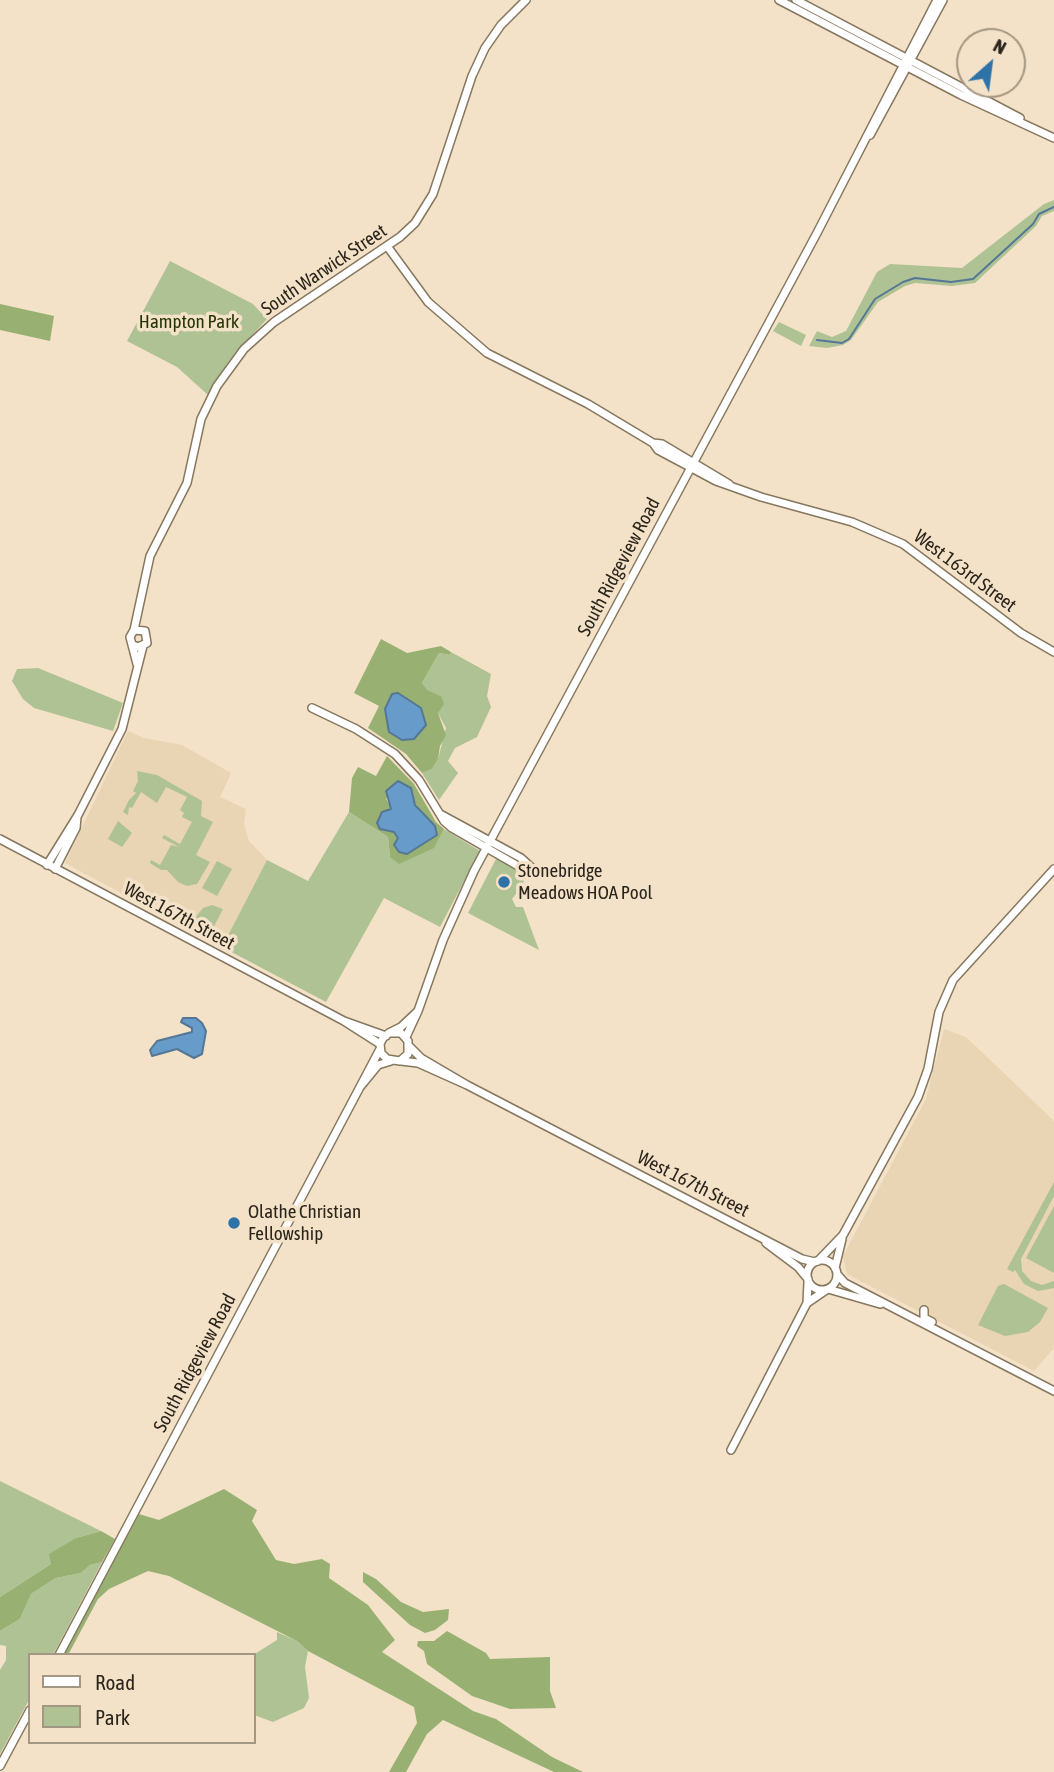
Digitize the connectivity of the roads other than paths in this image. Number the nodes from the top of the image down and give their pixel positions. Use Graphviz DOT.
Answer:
graph roads {
  1 [pos="526,0"];
  2 [pos="779,0"];
  3 [pos="796,0"];
  4 [pos="937,0"];
  5 [pos="943,0"];
  6 [pos="907,62"];
  7 [pos="1051,136"];
  8 [pos="387,246"];
  9 [pos="692,464"];
  10 [pos="141,611"];
  11 [pos="134,630"];
  12 [pos="145,631"];
  13 [pos="134,645"];
  14 [pos="144,646"];
  15 [pos="1054,652"];
  16 [pos="137,666"];
  17 [pos="312,708"];
  18 [pos="0,839"];
  19 [pos="488,844"];
  20 [pos="51,867"];
  21 [pos="1054,869"];
  22 [pos="418,1011"];
  23 [pos="344,1021"];
  24 [pos="388,1034"];
  25 [pos="406,1037"];
  26 [pos="380,1046"];
  27 [pos="410,1046"];
  28 [pos="396,1061"];
  29 [pos="467,1085"];
  30 [pos="360,1087"];
  31 [pos="730,1214"];
  32 [pos="755,1234"];
  33 [pos="843,1235"];
  34 [pos="816,1262"];
  35 [pos="836,1271"];
  36 [pos="808,1280"];
  37 [pos="827,1289"];
  38 [pos="807,1303"];
  39 [pos="923,1310"];
  40 [pos="904,1312"];
  41 [pos="970,1347"];
  42 [pos="1054,1391"];
  43 [pos="731,1450"];
  44 [pos="60,1653"];
  45 [pos="28,1714"];
  46 [pos="0,1766"];
  1 -- 8 [label="street, South Warwick Street"];
  2 -- 6 [label="street"];
  3 -- 6 [label="street"];
  4 -- 6 [label="street, South Ridgeview Road"];
  5 -- 6 [label="street, South Ridgeview Road"];
  6 -- 7 [label="street"];
  6 -- 9 [label="street, South Ridgeview Road"];
  8 -- 9 [label="street, West 163rd Street"];
  8 -- 10 [label="street, South Warwick Street"];
  9 -- 15 [label="street, West 163rd Street"];
  9 -- 19 [label="street, South Ridgeview Road"];
  10 -- 11 [label="street"];
  10 -- 12 [label="street"];
  11 -- 12 [label="street"];
  11 -- 13 [label="street"];
  12 -- 14 [label="street"];
  13 -- 14 [label="street"];
  13 -- 16 [label="street"];
  14 -- 16 [label="street"];
  16 -- 20 [label="street"];
  17 -- 19 [label="street"];
  18 -- 20 [label="street, West 167th Street"];
  19 -- 19 [label="street"];
  19 -- 22 [label="street, South Ridgeview Road"];
  20 -- 23 [label="street, West 167th Street"];
  21 -- 33 [label="street"];
  22 -- 24 [label="street"];
  22 -- 25 [label="street, South Ridgeview Road"];
  23 -- 24 [label="street, West 167th Street"];
  23 -- 26 [label="street, West 167th Street"];
  24 -- 25 [label="street"];
  24 -- 26 [label="street"];
  25 -- 27 [label="street"];
  26 -- 28 [label="street"];
  26 -- 30 [label="street, South Ridgeview Road"];
  27 -- 28 [label="street"];
  27 -- 29 [label="street"];
  28 -- 29 [label="street"];
  28 -- 30 [label="street, South Ridgeview Road"];
  29 -- 32 [label="street, West 167th Street"];
  30 -- 44 [label="street, South Ridgeview Road"];
  31 -- 32 [label="street"];
  32 -- 34 [label="street, West 167th Street"];
  32 -- 36 [label="street, West 167th Street"];
  33 -- 34 [label="street"];
  33 -- 35 [label="street"];
  34 -- 35 [label="street"];
  34 -- 36 [label="street"];
  35 -- 37 [label="street"];
  35 -- 40 [label="street"];
  36 -- 37 [label="street"];
  36 -- 38 [label="street"];
  37 -- 38 [label="street"];
  37 -- 40 [label="street"];
  38 -- 43 [label="street"];
  39 -- 41 [label="street"];
  40 -- 41 [label="street"];
  41 -- 42 [label="street"];
  45 -- 46 [label="street"];
}
